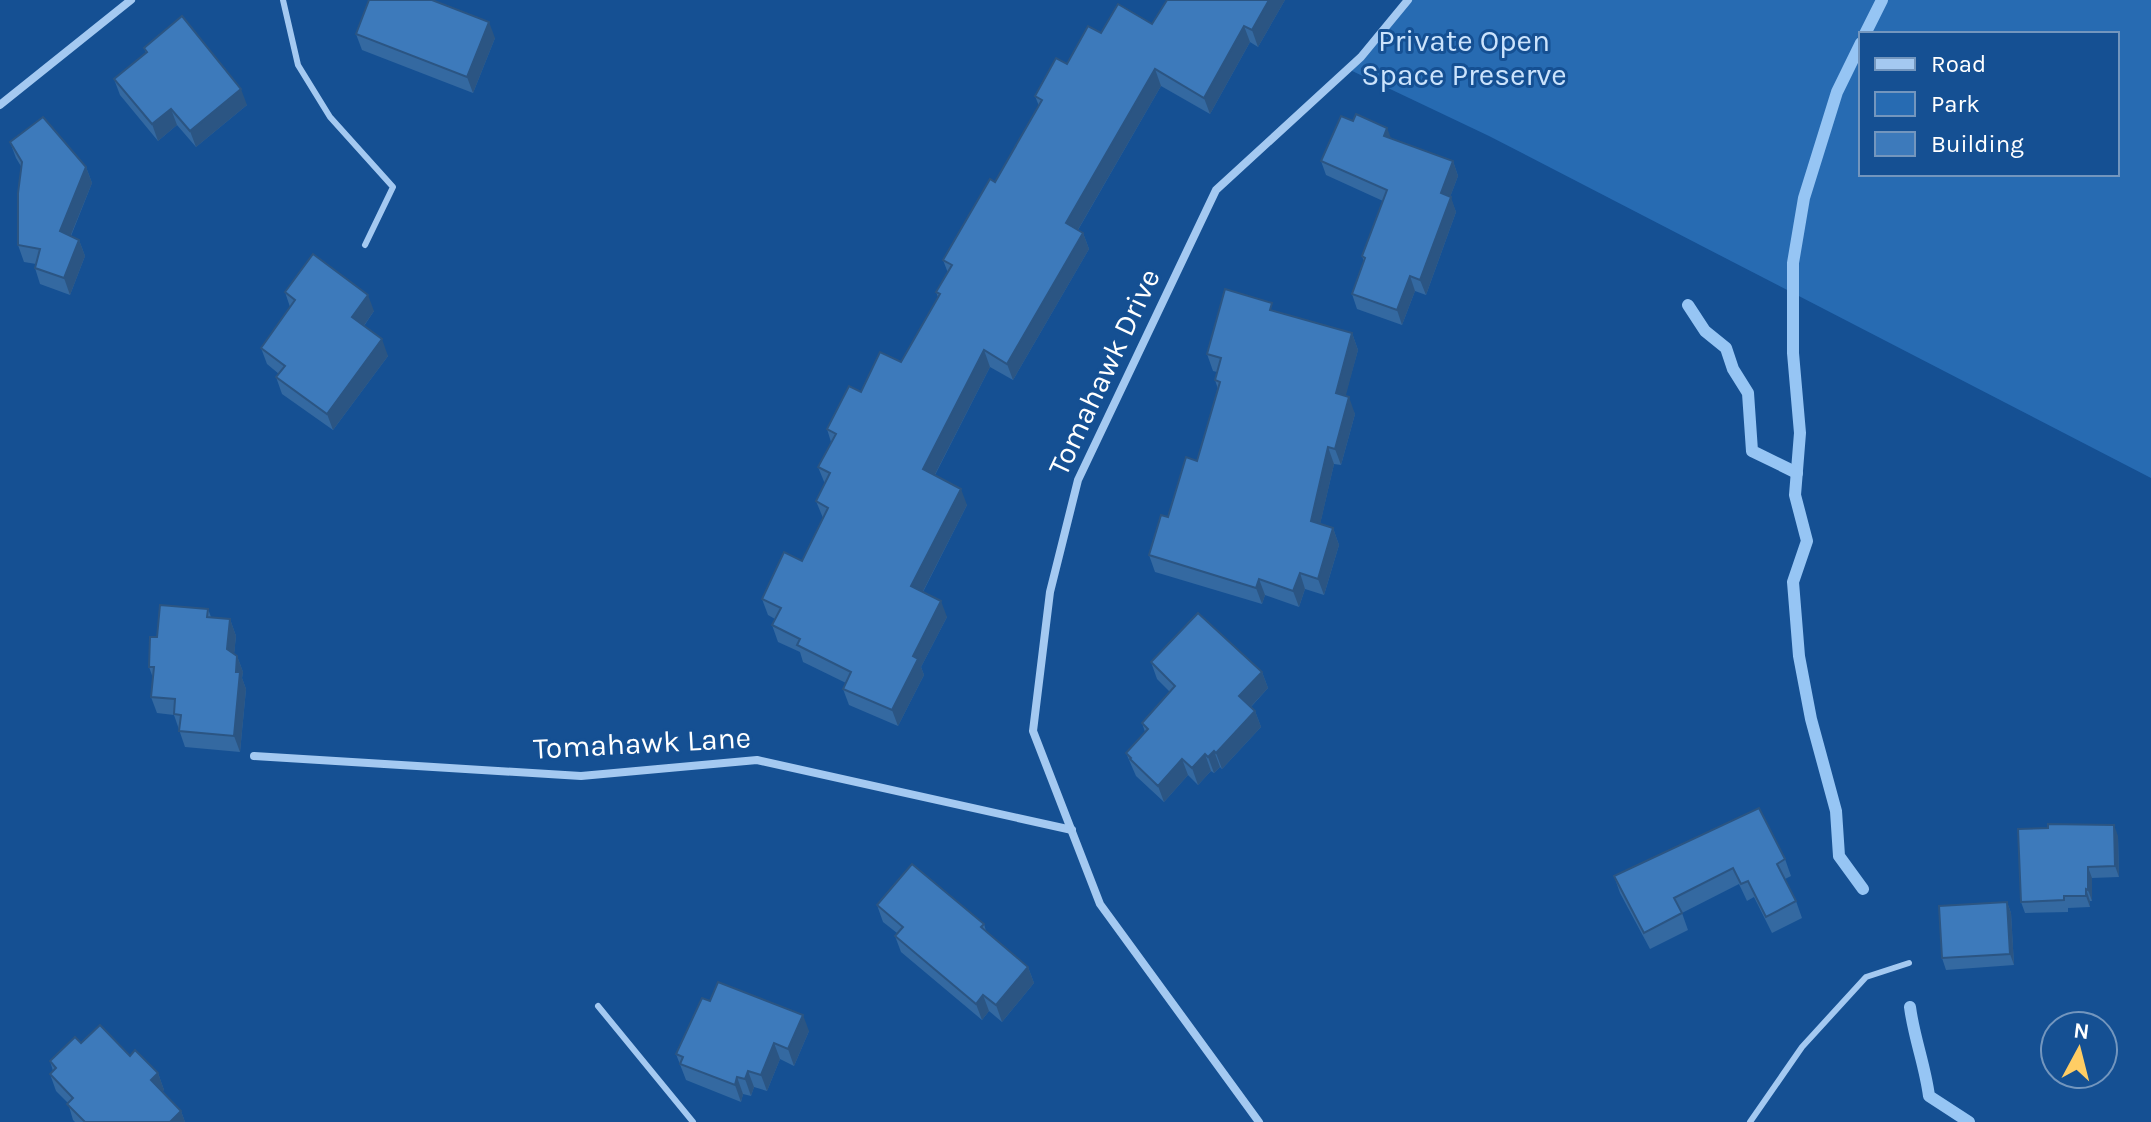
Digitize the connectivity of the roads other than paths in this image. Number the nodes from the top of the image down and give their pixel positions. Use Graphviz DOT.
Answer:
graph roads {
  1 [pos="131,0"];
  2 [pos="283,0"];
  3 [pos="1408,0"];
  4 [pos="0,105"];
  5 [pos="365,245"];
  6 [pos="254,756"];
  7 [pos="1072,830"];
  8 [pos="1909,963"];
  9 [pos="598,1006"];
  10 [pos="693,1122"];
  11 [pos="1259,1122"];
  12 [pos="1750,1122"];
  1 -- 4 [label="street"];
  2 -- 5 [label="lane"];
  3 -- 7 [label="street, Tomahawk Drive"];
  6 -- 7 [label="street, Tomahawk Lane"];
  7 -- 11 [label="street, Tomahawk Drive"];
  8 -- 12 [label="lane"];
  9 -- 10 [label="lane"];
}
